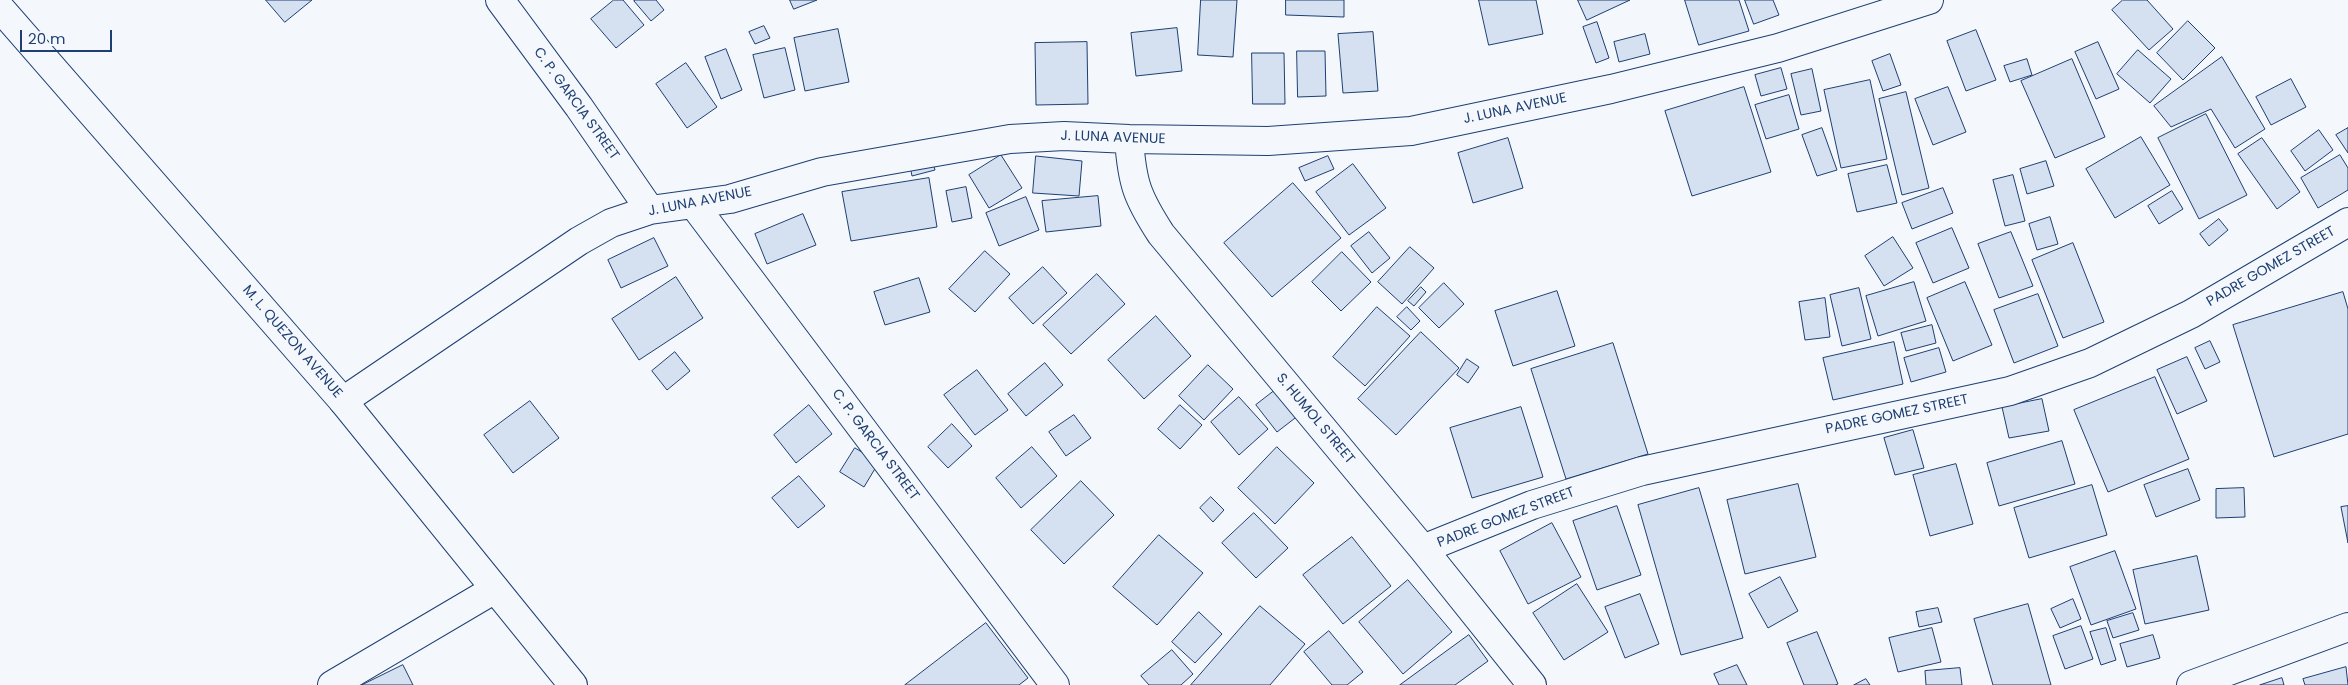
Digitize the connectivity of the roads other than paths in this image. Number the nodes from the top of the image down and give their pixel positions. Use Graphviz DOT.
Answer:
graph roads {
  1 [pos="500,0"];
  2 [pos="1930,0"];
  3 [pos="0,8"];
  4 [pos="1129,139"];
  5 [pos="694,205"];
  6 [pos="650,210"];
  7 [pos="2348,222"];
  8 [pos="343,400"];
  9 [pos="1423,549"];
  10 [pos="495,589"];
  11 [pos="2348,627"];
  12 [pos="332,685"];
  13 [pos="573,685"];
  14 [pos="1055,685"];
  15 [pos="1532,685"];
  16 [pos="2191,685"];
  1 -- 6 [label="street, C. P. GARCIA STREET"];
  2 -- 4 [label="street, J. LUNA AVENUE"];
  3 -- 8 [label="street, M. L. QUEZON AVENUE"];
  4 -- 5 [label="street, J. LUNA AVENUE"];
  4 -- 9 [label="street, S. HUMOL STREET"];
  5 -- 6 [label="street, J. LUNA AVENUE"];
  5 -- 14 [label="street, C. P. GARCIA STREET"];
  6 -- 8 [label="street, J. LUNA AVENUE"];
  7 -- 9 [label="street, PADRE GOMEZ STREET"];
  8 -- 10 [label="street, M. L. QUEZON AVENUE"];
  9 -- 15 [label="street, S. HUMOL STREET"];
  10 -- 12 [label="street"];
  10 -- 13 [label="street, M. L. QUEZON AVENUE"];
  11 -- 16 [label="street"];
}
